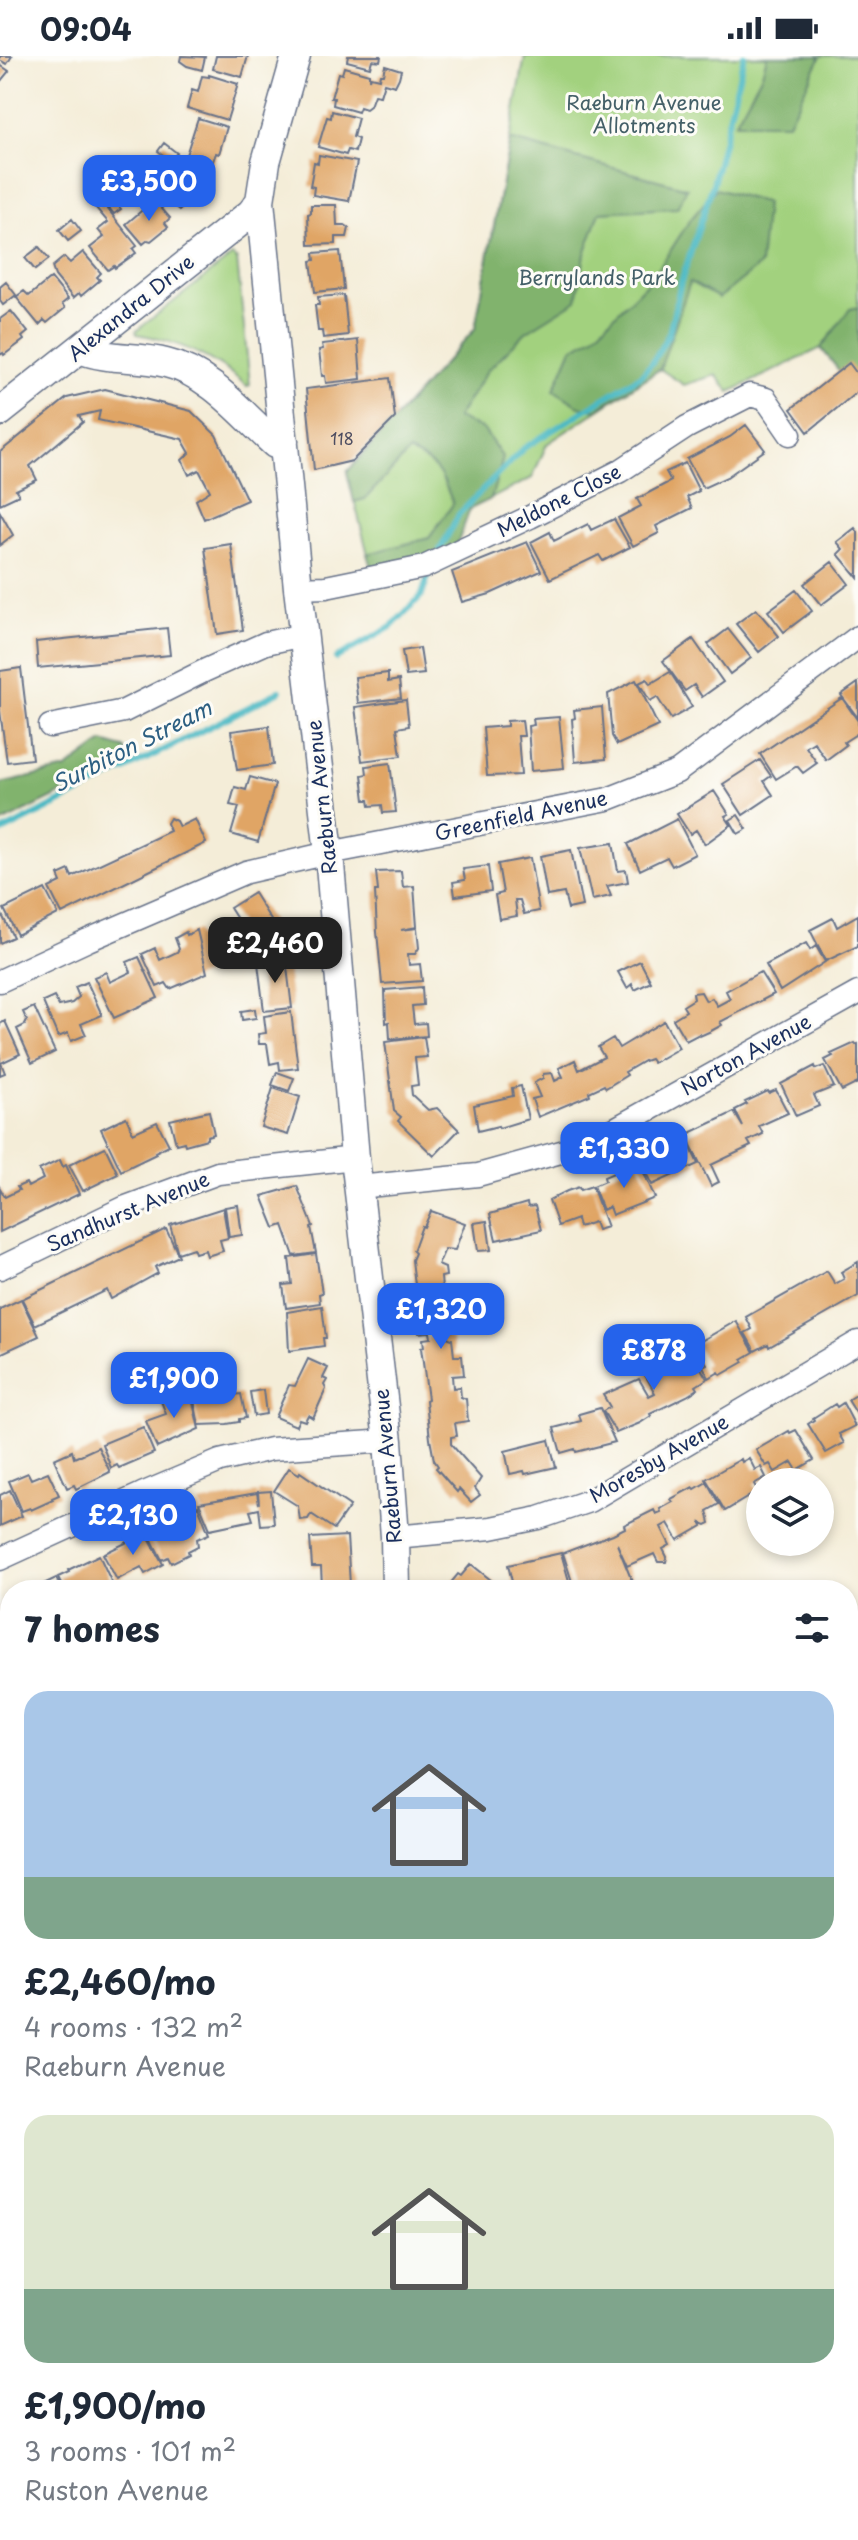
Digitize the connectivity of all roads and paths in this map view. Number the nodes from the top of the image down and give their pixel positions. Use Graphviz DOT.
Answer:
graph roads {
  1 [pos="296,56"];
  2 [pos="260,201"];
  3 [pos="80,349"];
  4 [pos="0,412"];
  5 [pos="790,434"];
  6 [pos="284,441"];
  7 [pos="298,588"];
  8 [pos="303,635"];
  9 [pos="858,637"];
  10 [pos="50,726"];
  11 [pos="329,853"];
  12 [pos="0,981"];
  13 [pos="858,993"];
  14 [pos="355,1158"];
  15 [pos="358,1187"];
  16 [pos="0,1268"];
  17 [pos="858,1342"];
  18 [pos="388,1441"];
  19 [pos="395,1537"];
  20 [pos="0,1559"];
  21 [pos="396,1580"];
  1 -- 2 [label="street, Raeburn Avenue"];
  2 -- 3 [label="street, Alexandra Drive"];
  2 -- 6 [label="street, Raeburn Avenue"];
  3 -- 4 [label="street, Alexandra Drive"];
  3 -- 6 [label="street"];
  5 -- 7 [label="street, Meldone Close"];
  6 -- 7 [label="street, Raeburn Avenue"];
  7 -- 8 [label="street, Raeburn Avenue"];
  8 -- 10 [label="street"];
  8 -- 11 [label="street, Raeburn Avenue"];
  9 -- 11 [label="street, Greenfield Avenue"];
  11 -- 12 [label="street, Greenfield Avenue"];
  11 -- 14 [label="street, Raeburn Avenue"];
  13 -- 15 [label="street, Norton Avenue"];
  14 -- 15 [label="street, Raeburn Avenue"];
  14 -- 16 [label="street, Sandhurst Avenue"];
  15 -- 18 [label="street, Raeburn Avenue"];
  17 -- 19 [label="street, Moresby Avenue"];
  18 -- 19 [label="street, Raeburn Avenue"];
  18 -- 20 [label="street"];
  19 -- 21 [label="street, Raeburn Avenue"];
}
